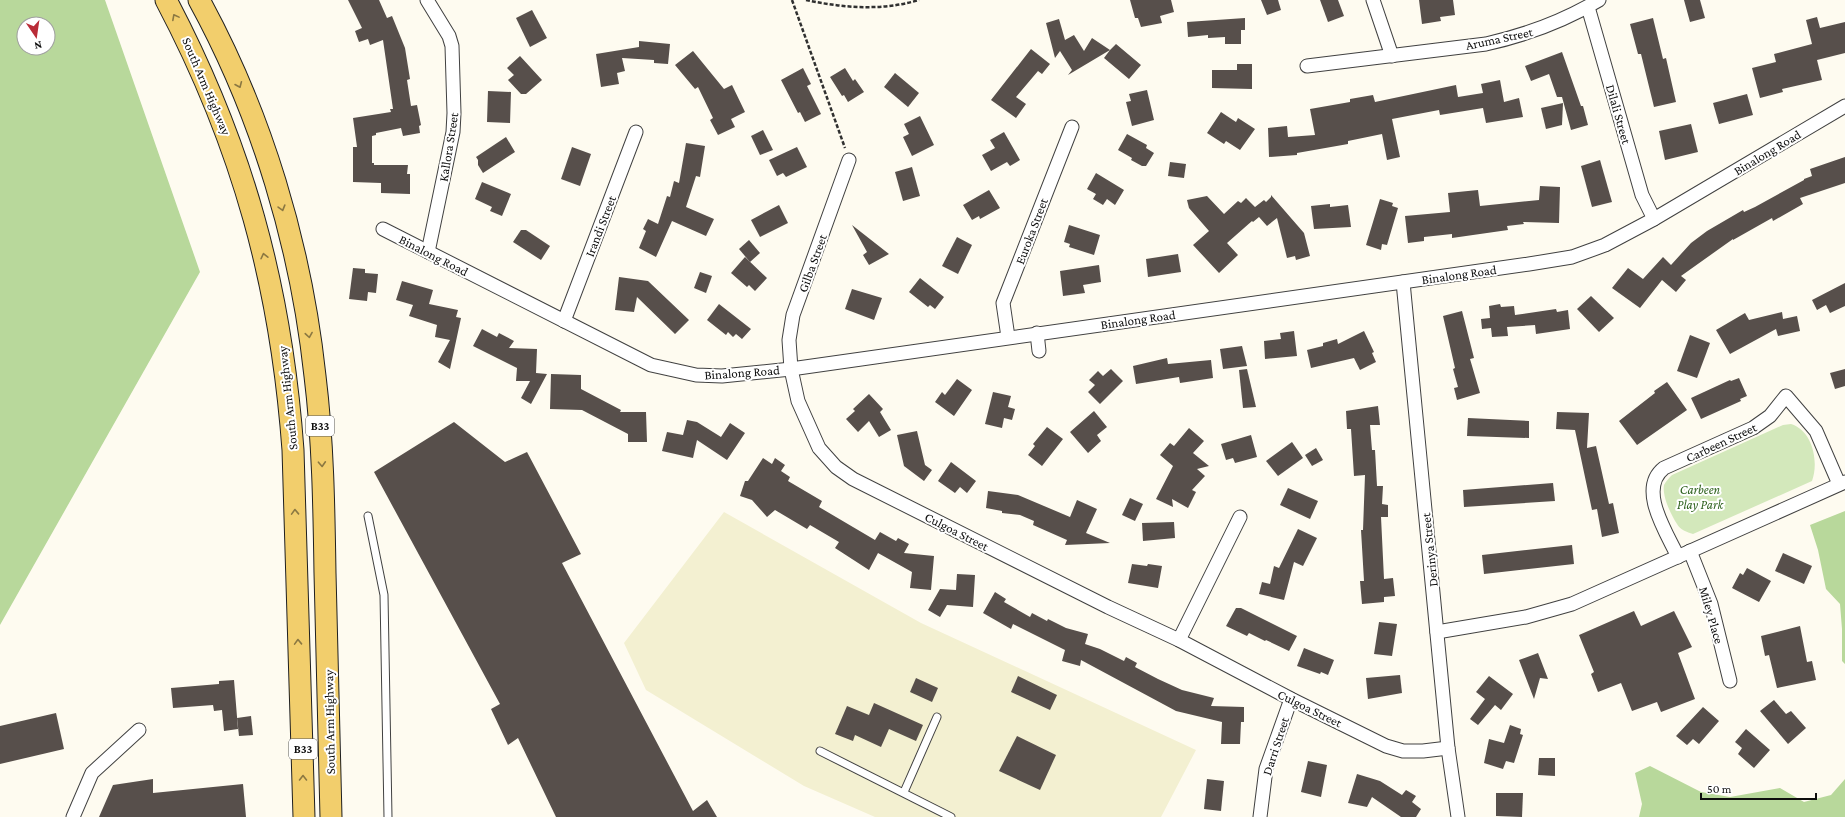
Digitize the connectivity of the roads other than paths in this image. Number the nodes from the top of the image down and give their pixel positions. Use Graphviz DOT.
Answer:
graph roads {
  1 [pos="166,0"];
  2 [pos="199,0"];
  3 [pos="427,0"];
  4 [pos="1373,0"];
  5 [pos="1599,0"];
  6 [pos="1588,7"];
  7 [pos="1392,56"];
  8 [pos="1307,66"];
  9 [pos="1845,106"];
  10 [pos="1072,127"];
  11 [pos="636,132"];
  12 [pos="849,160"];
  13 [pos="1654,219"];
  14 [pos="383,229"];
  15 [pos="428,252"];
  16 [pos="1403,282"];
  17 [pos="564,321"];
  18 [pos="1037,333"];
  19 [pos="1008,337"];
  20 [pos="1039,351"];
  21 [pos="790,368"];
  22 [pos="1842,483"];
  23 [pos="368,516"];
  24 [pos="1240,517"];
  25 [pos="1690,551"];
  26 [pos="1678,557"];
  27 [pos="1437,632"];
  28 [pos="1179,640"];
  29 [pos="1730,681"];
  30 [pos="1291,699"];
  31 [pos="937,717"];
  32 [pos="139,730"];
  33 [pos="1448,748"];
  34 [pos="820,751"];
  35 [pos="904,792"];
  36 [pos="73,817"];
  37 [pos="304,817"];
  38 [pos="331,817"];
  39 [pos="388,817"];
  40 [pos="951,817"];
  41 [pos="1260,817"];
  42 [pos="1458,817"];
  37 -- 1 [label="main road, South Arm Highway / B33, one-way"];
  2 -- 38 [label="main road, South Arm Highway / B33, one-way"];
  3 -- 15 [label="street, Kallora Street"];
  4 -- 7 [label="street"];
  5 -- 6 [label="street, Aruma Street"];
  6 -- 7 [label="street, Aruma Street"];
  6 -- 13 [label="street, Dilali Street"];
  7 -- 8 [label="street, Aruma Street"];
  9 -- 13 [label="street, Binalong Road"];
  10 -- 19 [label="street, Euroka Street"];
  11 -- 17 [label="street, Irandi Street"];
  12 -- 21 [label="street, Gilba Street"];
  13 -- 16 [label="street, Binalong Road"];
  14 -- 15 [label="street, Binalong Road"];
  15 -- 17 [label="street, Binalong Road"];
  16 -- 18 [label="street, Binalong Road"];
  16 -- 27 [label="street, Derinya Street"];
  17 -- 21 [label="street, Binalong Road"];
  18 -- 19 [label="street, Binalong Road"];
  18 -- 20 [label="street"];
  19 -- 21 [label="street, Binalong Road"];
  21 -- 28 [label="street, Culgoa Street"];
  22 -- 25 [label="street, Carbeen Street"];
  22 -- 26 [label="street, Carbeen Street"];
  23 -- 39 [label="lane"];
  24 -- 28 [label="street"];
  25 -- 26 [label="street, Carbeen Street"];
  25 -- 29 [label="street, Miley Place"];
  26 -- 27 [label="street, Carbeen Street"];
  27 -- 33 [label="street, Derinya Street"];
  28 -- 30 [label="street, Culgoa Street"];
  30 -- 33 [label="street, Culgoa Street"];
  30 -- 41 [label="street, Darri Street"];
  31 -- 35 [label="lane"];
  32 -- 36 [label="street"];
  33 -- 42 [label="street, Derinya Street"];
  34 -- 35 [label="lane"];
  35 -- 40 [label="lane"];
}
